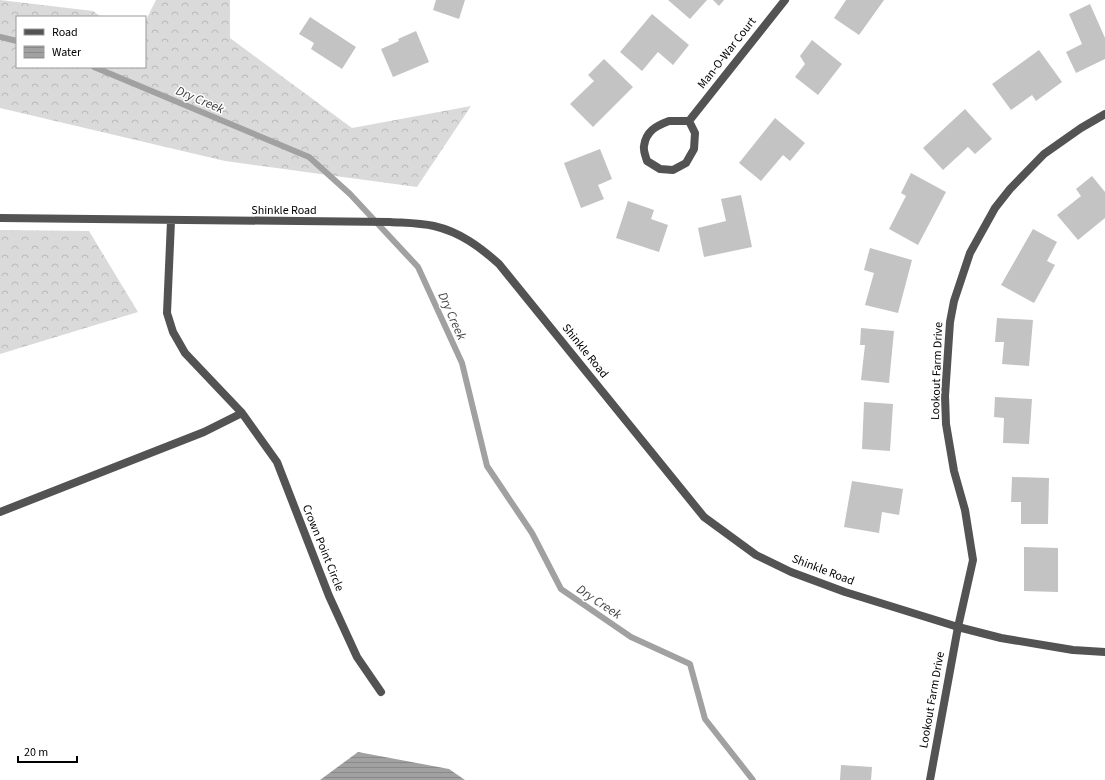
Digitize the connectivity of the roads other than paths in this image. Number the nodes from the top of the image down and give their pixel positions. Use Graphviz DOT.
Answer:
graph roads {
  1 [pos="785,0"];
  2 [pos="1105,114"];
  3 [pos="689,121"];
  4 [pos="0,218"];
  5 [pos="172,220"];
  6 [pos="242,413"];
  7 [pos="0,512"];
  8 [pos="958,627"];
  9 [pos="1105,652"];
  10 [pos="381,692"];
  11 [pos="930,780"];
  1 -- 3 [label="street, Man-O-War Court"];
  2 -- 8 [label="street, Lookout Farm Drive"];
  3 -- 3 [label="street"];
  4 -- 5 [label="street, Shinkle Road"];
  5 -- 6 [label="street, Crown Point Circle"];
  5 -- 8 [label="street, Shinkle Road"];
  6 -- 7 [label="street"];
  6 -- 10 [label="street, Crown Point Circle"];
  8 -- 9 [label="street, Shinkle Road"];
  8 -- 11 [label="street, Lookout Farm Drive"];
}
